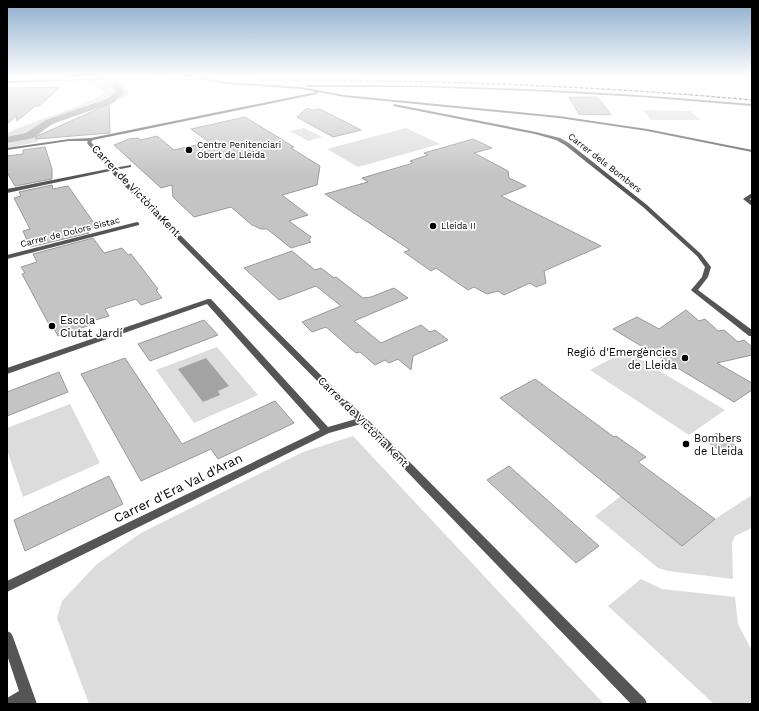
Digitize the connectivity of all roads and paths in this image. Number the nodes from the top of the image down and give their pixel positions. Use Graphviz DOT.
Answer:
graph roads {
  1 [pos="232,110"];
  2 [pos="419,110"];
  3 [pos="490,110"];
  4 [pos="91,139"];
  5 [pos="7,149"];
  6 [pos="752,151"];
  7 [pos="129,166"];
  8 [pos="112,170"];
  9 [pos="7,191"];
  10 [pos="752,195"];
  11 [pos="752,204"];
  12 [pos="137,224"];
  13 [pos="7,257"];
  14 [pos="752,334"];
  15 [pos="7,371"];
  16 [pos="363,420"];
  17 [pos="326,431"];
  18 [pos="7,587"];
  19 [pos="7,637"];
  20 [pos="28,699"];
  21 [pos="10,704"];
  22 [pos="640,704"];
  1 -- 4 [label="street"];
  2 -- 14 [label="street, Carrer dels Bombers"];
  3 -- 6 [label="street"];
  4 -- 5 [label="street"];
  4 -- 8 [label="street, Carrer de Victòria Kent"];
  7 -- 8 [label="street"];
  8 -- 9 [label="street"];
  8 -- 16 [label="street, Carrer de Victòria Kent"];
  10 -- 11 [label="street"];
  12 -- 13 [label="street, Carrer de Dolors Sistac"];
  15 -- 17 [label="street"];
  16 -- 17 [label="street, Carrer d'Era Val d'Aran"];
  16 -- 22 [label="street, Carrer de Victòria Kent"];
  17 -- 18 [label="street, Carrer d'Era Val d'Aran"];
  19 -- 20 [label="street"];
  20 -- 21 [label="street"];
}
